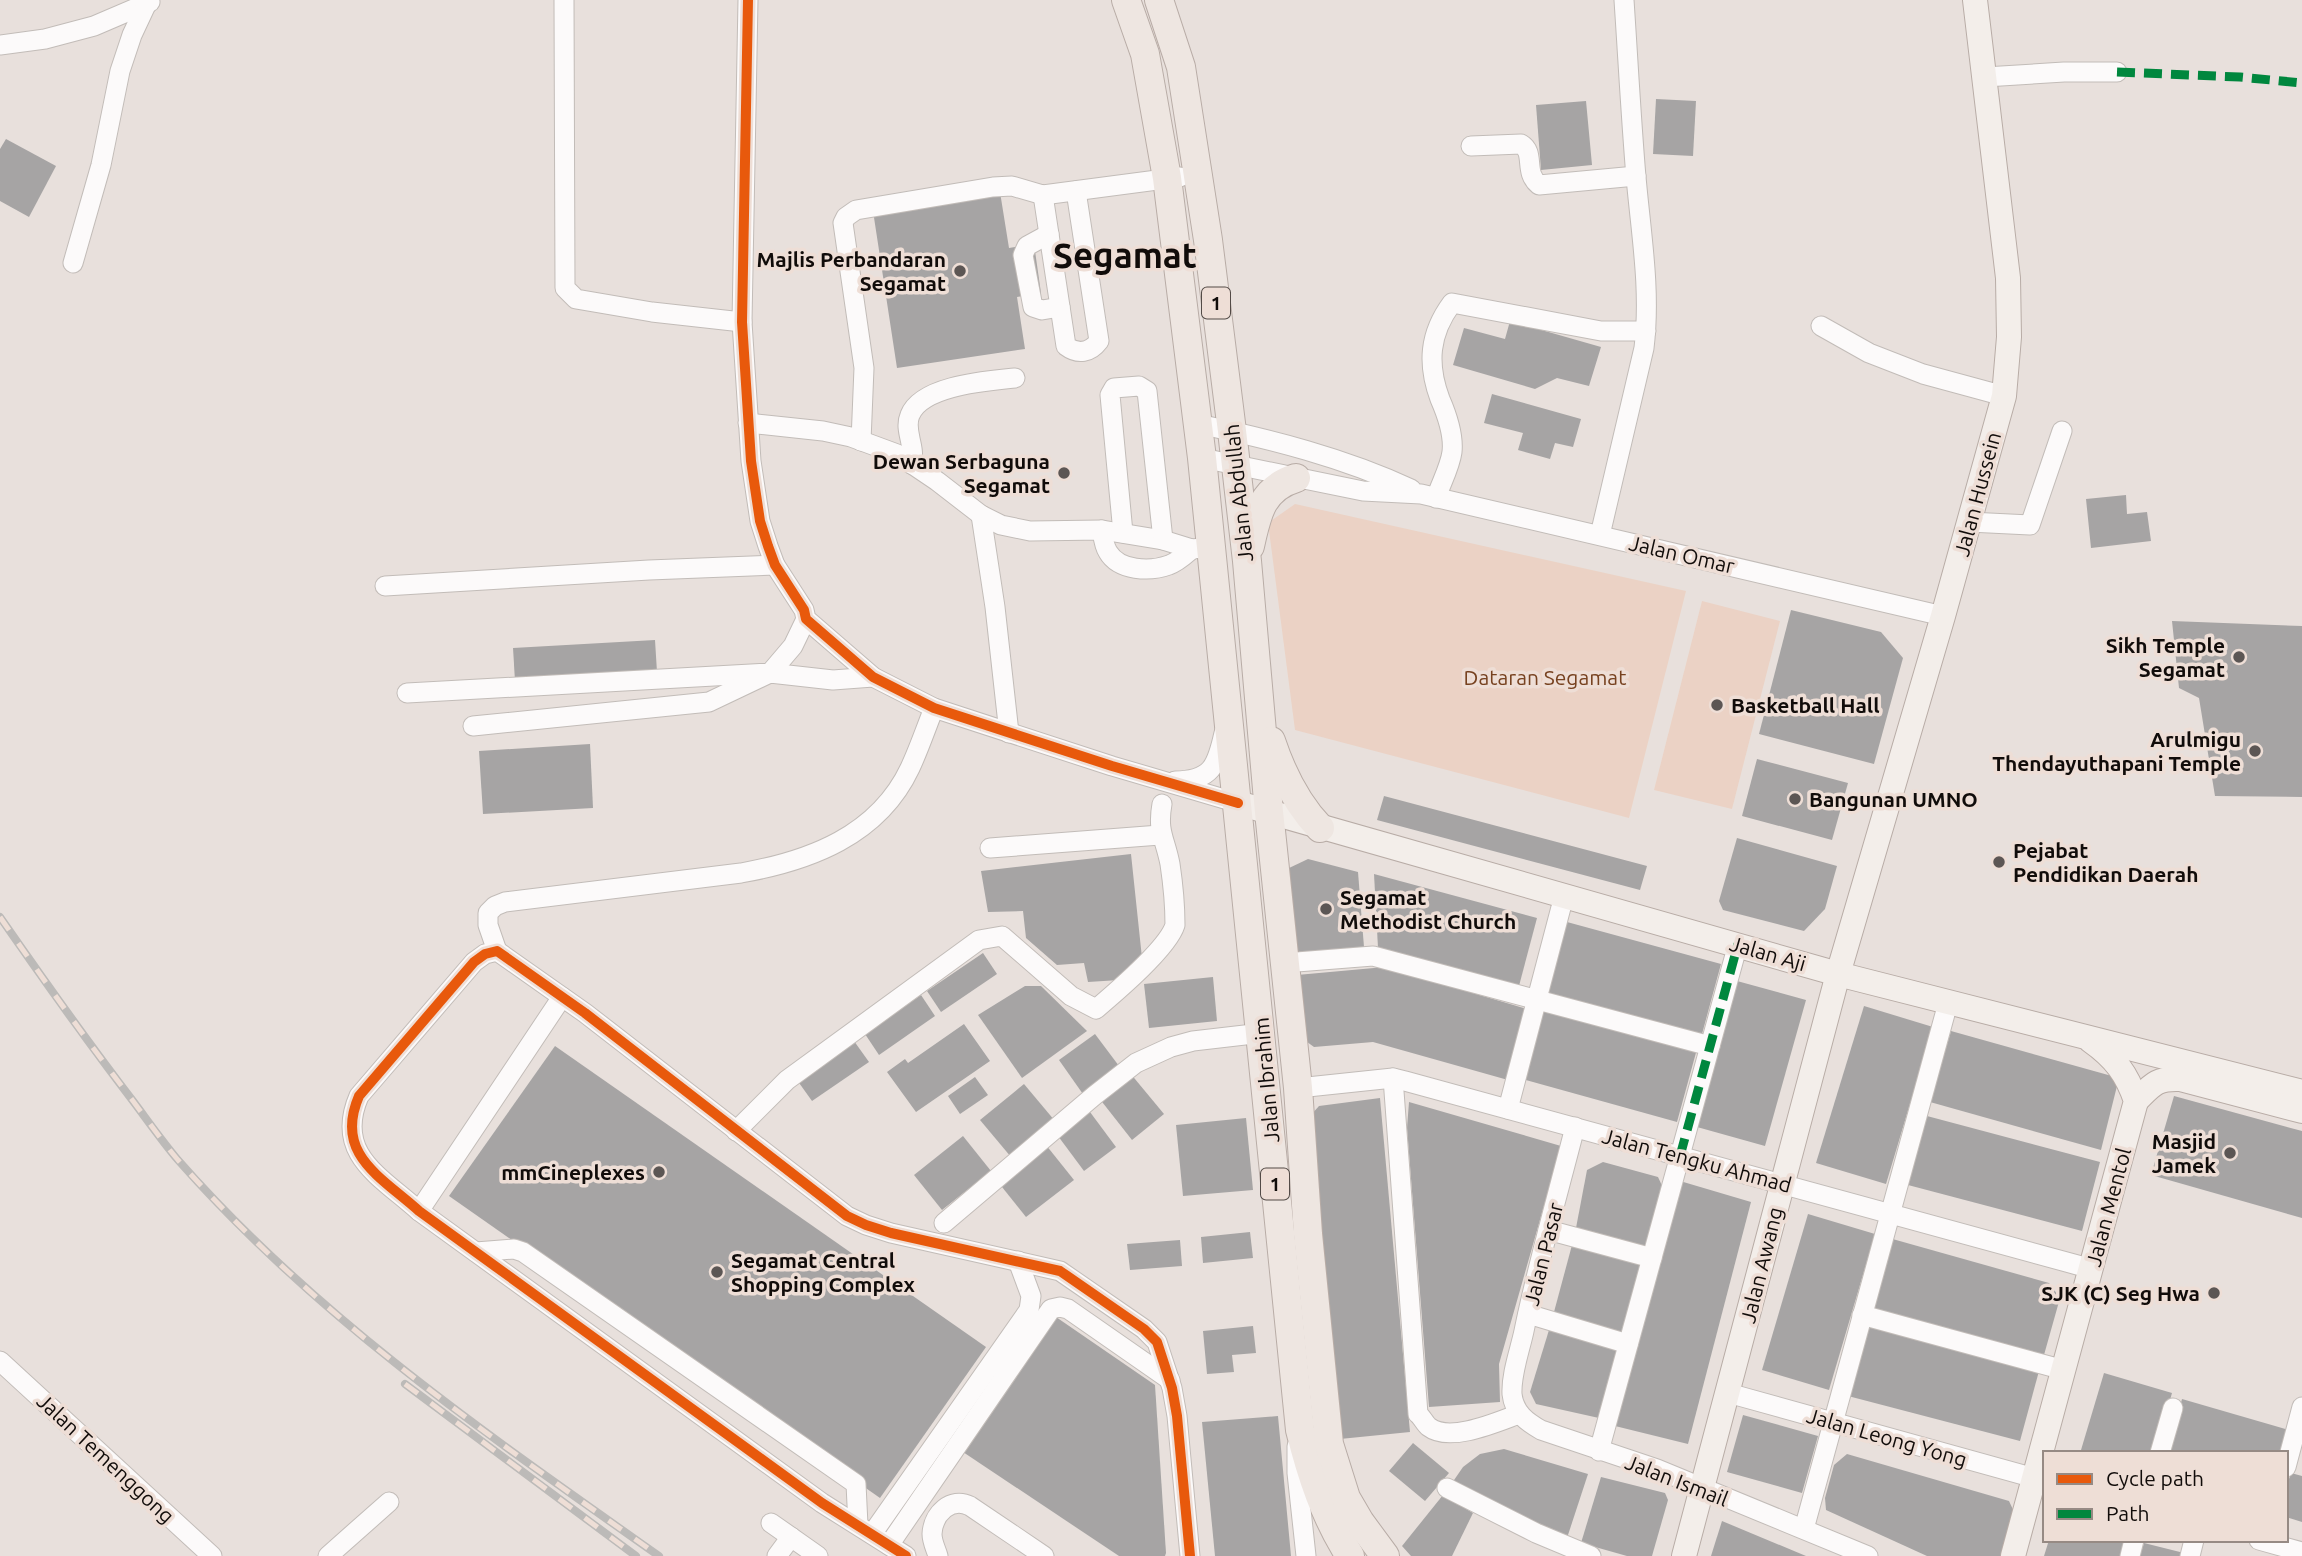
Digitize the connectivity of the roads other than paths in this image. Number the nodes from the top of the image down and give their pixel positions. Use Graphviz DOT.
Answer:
graph roads {
  1 [pos="565,0"];
  2 [pos="748,0"];
  3 [pos="1126,0"];
  4 [pos="1159,0"];
  5 [pos="1624,0"];
  6 [pos="1975,0"];
  7 [pos="150,1"];
  8 [pos="0,45"];
  9 [pos="2117,72"];
  10 [pos="1985,77"];
  11 [pos="1471,146"];
  12 [pos="1198,174"];
  13 [pos="1636,176"];
  14 [pos="1167,178"];
  15 [pos="1076,191"];
  16 [pos="1043,195"];
  17 [pos="1049,234"];
  18 [pos="73,262"];
  19 [pos="1060,307"];
  20 [pos="742,322"];
  21 [pos="1821,326"];
  22 [pos="1646,331"];
  23 [pos="1015,378"];
  24 [pos="2004,396"];
  25 [pos="748,423"];
  26 [pos="1198,424"];
  27 [pos="1232,431"];
  28 [pos="2062,431"];
  29 [pos="861,441"];
  30 [pos="1202,458"];
  31 [pos="911,464"];
  32 [pos="1236,465"];
  33 [pos="1296,478"];
  34 [pos="1429,496"];
  35 [pos="981,515"];
  36 [pos="1969,523"];
  37 [pos="1102,530"];
  38 [pos="1123,533"];
  39 [pos="1600,535"];
  40 [pos="1163,540"];
  41 [pos="1202,548"];
  42 [pos="1247,561"];
  43 [pos="775,565"];
  44 [pos="385,586"];
  45 [pos="1943,616"];
  46 [pos="806,619"];
  47 [pos="770,673"];
  48 [pos="873,677"];
  49 [pos="407,693"];
  50 [pos="1259,702"];
  51 [pos="1228,707"];
  52 [pos="934,708"];
  53 [pos="473,726"];
  54 [pos="1009,733"];
  55 [pos="1160,780"];
  56 [pos="1238,803"];
  57 [pos="1162,804"];
  58 [pos="1269,812"];
  59 [pos="1320,828"];
  60 [pos="1160,835"];
  61 [pos="990,848"];
  62 [pos="1564,896"];
  63 [pos="1738,944"];
  64 [pos="498,951"];
  65 [pos="1284,963"];
  66 [pos="1838,974"];
  67 [pos="562,997"];
  68 [pos="1536,1000"];
  69 [pos="1948,1003"];
  70 [pos="1262,1033"];
  71 [pos="2085,1037"];
  72 [pos="1710,1046"];
  73 [pos="1393,1078"];
  74 [pos="1298,1088"];
  75 [pos="2302,1092"];
  76 [pos="2136,1101"];
  77 [pos="1508,1109"];
  78 [pos="2302,1111"];
  79 [pos="1575,1127"];
  80 [pos="736,1131"];
  81 [pos="1680,1156"];
  82 [pos="1783,1183"];
  83 [pos="419,1211"];
  84 [pos="1891,1213"];
  85 [pos="944,1223"];
  86 [pos="1548,1230"];
  87 [pos="476,1252"];
  88 [pos="1652,1258"];
  89 [pos="1018,1261"];
  90 [pos="2092,1269"];
  91 [pos="1528,1314"];
  92 [pos="1862,1315"];
  93 [pos="1628,1344"];
  94 [pos="0,1361"];
  95 [pos="2064,1370"];
  96 [pos="1170,1380"];
  97 [pos="1728,1392"];
  98 [pos="2173,1408"];
  99 [pos="2302,1408"];
  100 [pos="1519,1414"];
  101 [pos="1833,1422"];
  102 [pos="1300,1430"];
  103 [pos="1599,1451"];
  104 [pos="2045,1451"];
  105 [pos="2161,1451"];
  106 [pos="2288,1460"];
  107 [pos="2043,1462"];
  108 [pos="2039,1479"];
  109 [pos="1447,1488"];
  110 [pos="1701,1489"];
  111 [pos="389,1502"];
  112 [pos="771,1523"];
  113 [pos="1804,1529"];
  114 [pos="865,1530"];
  115 [pos="791,1537"];
  116 [pos="889,1545"];
  117 [pos="2264,1545"];
  118 [pos="2302,1552"];
  119 [pos="212,1556"];
  120 [pos="328,1556"];
  121 [pos="777,1556"];
  122 [pos="818,1556"];
  123 [pos="906,1556"];
  124 [pos="938,1556"];
  125 [pos="1044,1556"];
  126 [pos="1190,1556"];
  127 [pos="1306,1556"];
  128 [pos="1350,1556"];
  129 [pos="1385,1556"];
  130 [pos="1591,1556"];
  131 [pos="1684,1556"];
  132 [pos="1868,1556"];
  133 [pos="2013,1556"];
  1 -- 20 [label="street"];
  2 -- 20 [label="street"];
  3 -- 14 [label="highway, 1"];
  4 -- 12 [label="highway, 1"];
  5 -- 13 [label="street"];
  6 -- 10 [label="main road, Jalan Hussein"];
  7 -- 8 [label="street"];
  7 -- 18 [label="street"];
  9 -- 10 [label="street"];
  10 -- 24 [label="main road, Jalan Hussein"];
  11 -- 13 [label="street"];
  12 -- 14 [label="street"];
  12 -- 27 [label="highway, Jalan Abdullah / 1"];
  13 -- 22 [label="street"];
  14 -- 15 [label="street"];
  14 -- 26 [label="highway, Jalan Abdullah / 1"];
  15 -- 16 [label="street"];
  15 -- 19 [label="street"];
  16 -- 17 [label="street"];
  16 -- 29 [label="street"];
  17 -- 19 [label="street"];
  17 -- 19 [label="street"];
  20 -- 25 [label="street"];
  21 -- 24 [label="street"];
  22 -- 34 [label="street"];
  22 -- 39 [label="street"];
  23 -- 31 [label="street"];
  24 -- 36 [label="main road, Jalan Hussein"];
  25 -- 29 [label="street"];
  25 -- 43 [label="street"];
  26 -- 27 [label="street, Jalan Omar"];
  26 -- 30 [label="highway, Jalan Abdullah / 1"];
  27 -- 32 [label="highway, Jalan Abdullah / 1"];
  27 -- 34 [label="street, Jalan Omar"];
  28 -- 36 [label="street"];
  29 -- 31 [label="street"];
  30 -- 32 [label="street, Jalan Omar"];
  30 -- 41 [label="highway, Jalan Abdullah / 1"];
  31 -- 35 [label="street"];
  32 -- 33 [label="street, Jalan Omar"];
  32 -- 42 [label="highway, Jalan Abdullah / 1"];
  33 -- 34 [label="street, Jalan Omar"];
  33 -- 42 [label="highway"];
  34 -- 39 [label="street, Jalan Omar"];
  35 -- 37 [label="street"];
  35 -- 54 [label="street"];
  36 -- 45 [label="main road, Jalan Hussein"];
  37 -- 38 [label="street"];
  37 -- 41 [label="street"];
  38 -- 40 [label="street"];
  38 -- 40 [label="street"];
  39 -- 45 [label="street, Jalan Omar"];
  40 -- 41 [label="street"];
  41 -- 51 [label="highway, Jalan Abdullah / 1"];
  42 -- 50 [label="highway, Jalan Abdullah / 1"];
  43 -- 44 [label="street"];
  43 -- 46 [label="street"];
  45 -- 66 [label="main road, Jalan Hussein"];
  46 -- 47 [label="street"];
  46 -- 48 [label="street"];
  47 -- 48 [label="street"];
  47 -- 49 [label="street"];
  47 -- 53 [label="street"];
  48 -- 52 [label="street"];
  50 -- 58 [label="highway, Jalan Abdullah / 1"];
  50 -- 59 [label="highway"];
  51 -- 55 [label="street"];
  51 -- 56 [label="highway, Jalan Abdullah / 1"];
  52 -- 54 [label="street"];
  52 -- 64 [label="street"];
  54 -- 55 [label="street"];
  55 -- 56 [label="street"];
  56 -- 58 [label="main road, Jalan Aji"];
  56 -- 70 [label="highway, Jalan Ibrahim / 1"];
  57 -- 60 [label="street"];
  58 -- 59 [label="main road, Jalan Aji"];
  58 -- 65 [label="highway, Jalan Ibrahim / 1"];
  59 -- 62 [label="main road, Jalan Aji"];
  60 -- 61 [label="street"];
  60 -- 80 [label="street"];
  62 -- 63 [label="main road, Jalan Aji"];
  62 -- 68 [label="street"];
  63 -- 66 [label="main road, Jalan Aji"];
  63 -- 72 [label="street"];
  64 -- 67 [label="street"];
  64 -- 83 [label="street"];
  65 -- 68 [label="street"];
  65 -- 74 [label="highway, Jalan Ibrahim / 1"];
  66 -- 69 [label="main road, Jalan Aji"];
  66 -- 82 [label="main road, Jalan Awang"];
  67 -- 80 [label="street"];
  67 -- 83 [label="street"];
  68 -- 72 [label="street"];
  68 -- 77 [label="street"];
  69 -- 71 [label="main road, Jalan Aji"];
  69 -- 84 [label="street"];
  70 -- 85 [label="street"];
  70 -- 102 [label="highway, Jalan Ibrahim / 1"];
  71 -- 75 [label="main road, Jalan Aji"];
  71 -- 76 [label="main road"];
  72 -- 81 [label="street"];
  73 -- 74 [label="street, Jalan Tengku Ahmad"];
  73 -- 77 [label="street, Jalan Tengku Ahmad"];
  73 -- 100 [label="street"];
  74 -- 129 [label="highway, Jalan Ibrahim / 1"];
  76 -- 78 [label="main road"];
  76 -- 90 [label="main road, Jalan Mentol"];
  77 -- 79 [label="street, Jalan Tengku Ahmad"];
  79 -- 81 [label="street, Jalan Tengku Ahmad"];
  79 -- 86 [label="street, Jalan Pasar"];
  80 -- 89 [label="street"];
  81 -- 82 [label="street, Jalan Tengku Ahmad"];
  81 -- 88 [label="street"];
  82 -- 84 [label="street, Jalan Tengku Ahmad"];
  82 -- 97 [label="main road, Jalan Awang"];
  83 -- 87 [label="street"];
  84 -- 90 [label="street, Jalan Tengku Ahmad"];
  84 -- 92 [label="street"];
  86 -- 88 [label="street"];
  86 -- 91 [label="street, Jalan Pasar"];
  87 -- 114 [label="street"];
  87 -- 114 [label="street"];
  88 -- 93 [label="street"];
  89 -- 96 [label="street"];
  89 -- 114 [label="street"];
  90 -- 95 [label="main road, Jalan Mentol"];
  91 -- 93 [label="street"];
  91 -- 100 [label="street, Jalan Pasar"];
  92 -- 95 [label="street"];
  92 -- 101 [label="street"];
  93 -- 103 [label="street"];
  94 -- 119 [label="street, Jalan Temenggong"];
  95 -- 104 [label="main road, Jalan Mentol"];
  96 -- 116 [label="street"];
  96 -- 126 [label="street"];
  97 -- 101 [label="street, Jalan Leong Yong"];
  97 -- 110 [label="main road, Jalan Awang"];
  98 -- 105 [label="street"];
  99 -- 106 [label="street"];
  100 -- 103 [label="street, Jalan Ismail"];
  101 -- 108 [label="street, Jalan Leong Yong"];
  101 -- 113 [label="street"];
  102 -- 127 [label="street"];
  102 -- 128 [label="highway, Jalan Ibrahim / 1"];
  103 -- 110 [label="street, Jalan Ismail"];
  107 -- 108 [label="main road, Jalan Mentol"];
  108 -- 133 [label="main road, Jalan Mentol"];
  109 -- 130 [label="street"];
  110 -- 113 [label="street, Jalan Ismail"];
  110 -- 131 [label="main road, Jalan Awang"];
  111 -- 120 [label="street"];
  112 -- 115 [label="street"];
  113 -- 132 [label="street, Jalan Ismail"];
  114 -- 116 [label="street"];
  115 -- 121 [label="street"];
  115 -- 122 [label="street"];
  116 -- 123 [label="street"];
  117 -- 118 [label="street"];
  124 -- 125 [label="street"];
}
